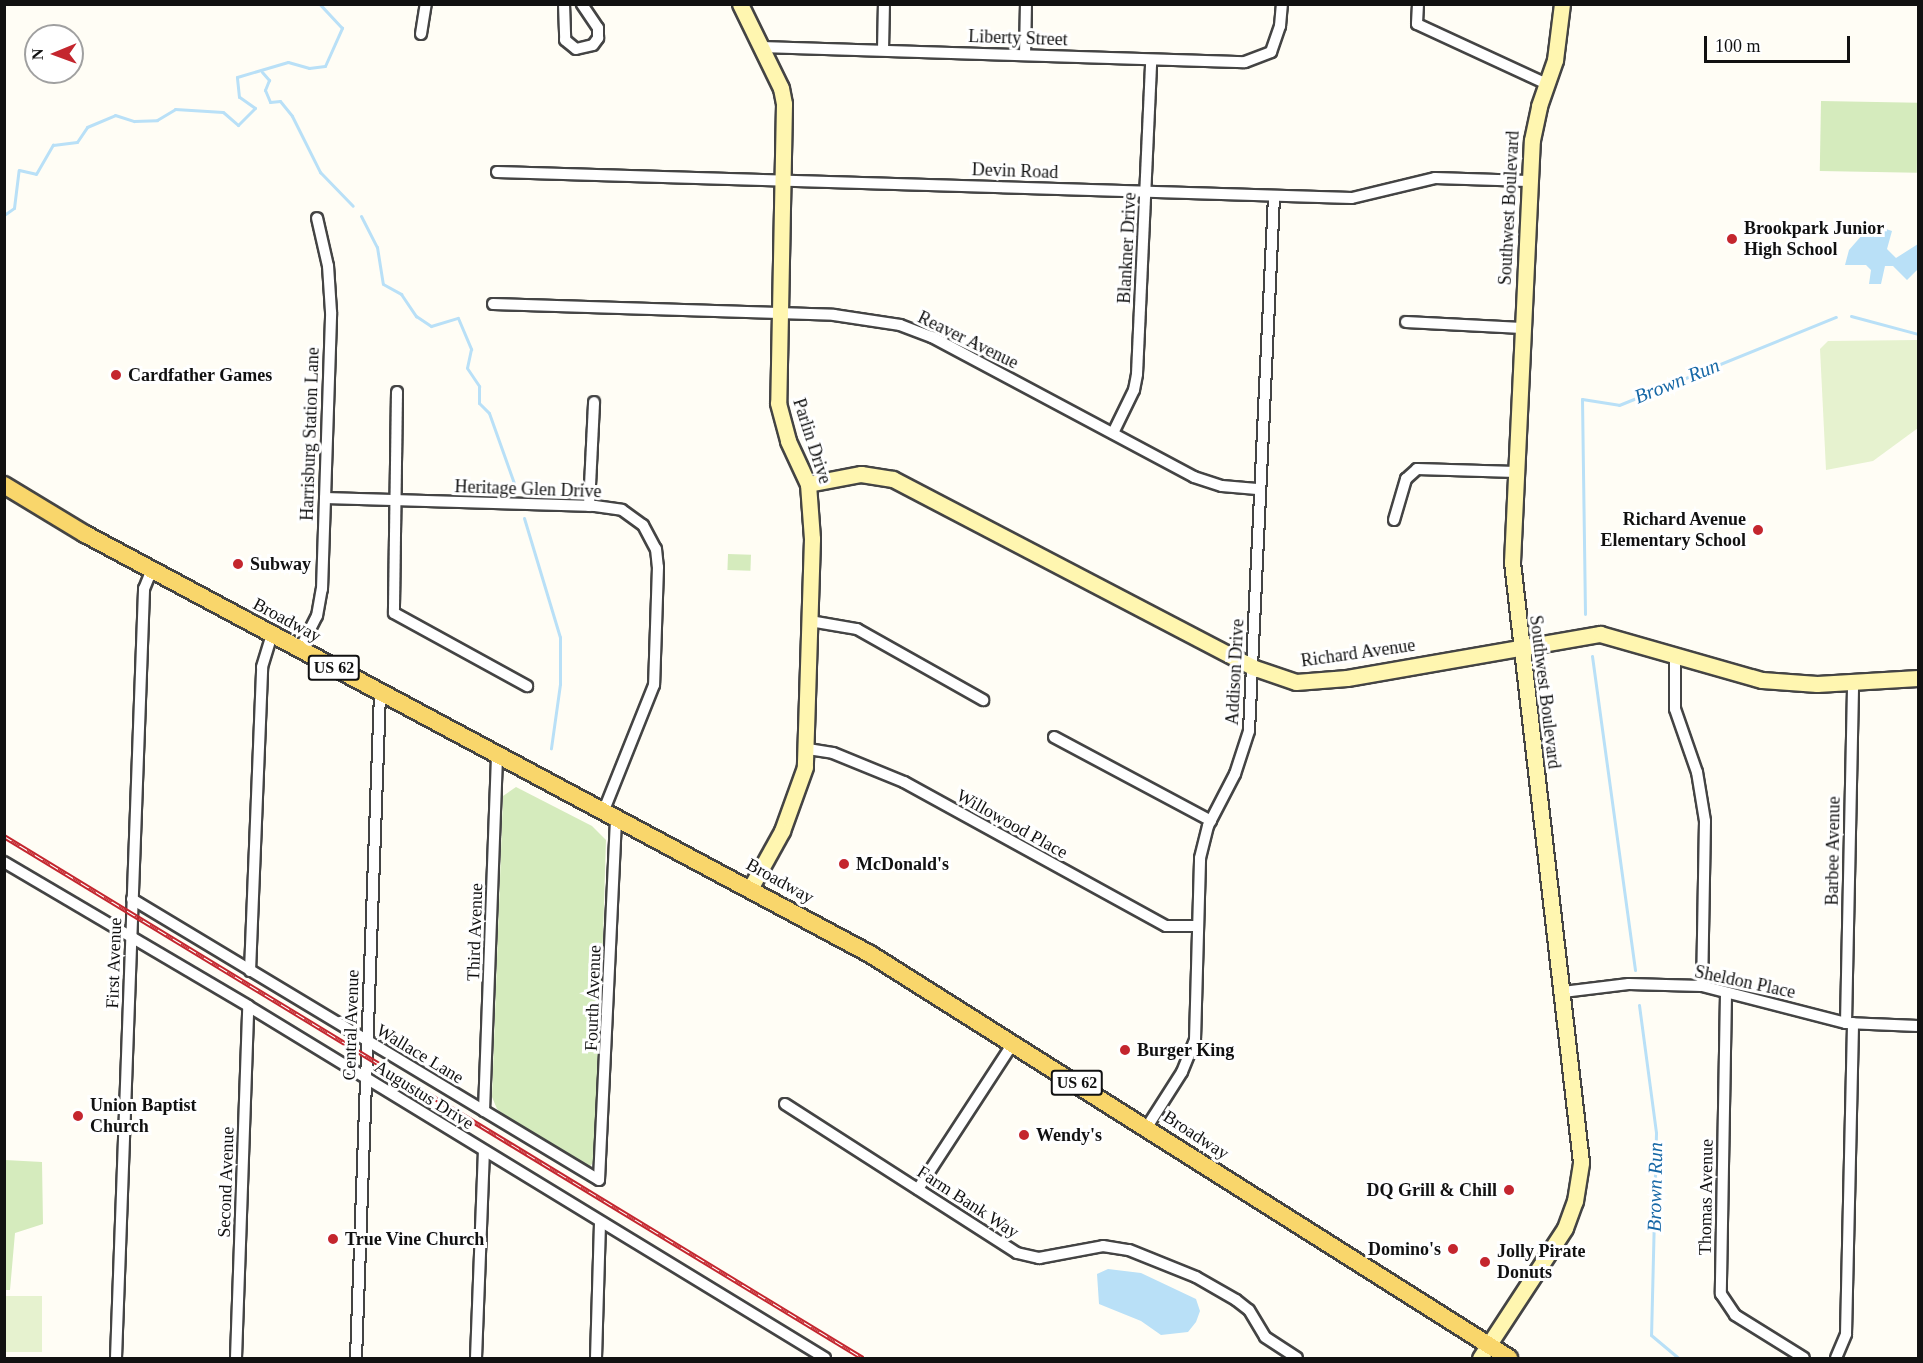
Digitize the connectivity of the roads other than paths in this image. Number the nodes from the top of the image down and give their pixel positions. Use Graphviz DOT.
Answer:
graph roads {
  1 [pos="426,4"];
  2 [pos="564,4"];
  3 [pos="582,4"];
  4 [pos="740,4"];
  5 [pos="884,4"];
  6 [pos="1026,4"];
  7 [pos="1282,4"];
  8 [pos="1418,4"];
  9 [pos="1562,4"];
  10 [pos="421,34"];
  11 [pos="761,47"];
  12 [pos="883,50"];
  13 [pos="1025,55"];
  14 [pos="1151,60"];
  15 [pos="1547,84"];
  16 [pos="497,172"];
  17 [pos="784,181"];
  18 [pos="1529,181"];
  19 [pos="1146,192"];
  20 [pos="1274,197"];
  21 [pos="317,218"];
  22 [pos="493,304"];
  23 [pos="780,314"];
  24 [pos="1406,322"];
  25 [pos="1522,328"];
  26 [pos="397,392"];
  27 [pos="594,402"];
  28 [pos="1113,433"];
  29 [pos="1516,472"];
  30 [pos="808,484"];
  31 [pos="4,485"];
  32 [pos="1260,489"];
  33 [pos="325,498"];
  34 [pos="394,500"];
  35 [pos="589,506"];
  36 [pos="1394,520"];
  37 [pos="152,569"];
  38 [pos="810,621"];
  39 [pos="272,634"];
  40 [pos="1520,647"];
  41 [pos="300,649"];
  42 [pos="1675,655"];
  43 [pos="1252,667"];
  44 [pos="1918,678"];
  45 [pos="1853,680"];
  46 [pos="527,686"];
  47 [pos="380,693"];
  48 [pos="983,700"];
  49 [pos="1054,737"];
  50 [pos="808,749"];
  51 [pos="497,754"];
  52 [pos="610,813"];
  53 [pos="1211,821"];
  54 [pos="4,862"];
  55 [pos="751,887"];
  56 [pos="132,899"];
  57 [pos="1198,926"];
  58 [pos="131,939"];
  59 [pos="250,971"];
  60 [pos="1702,987"];
  61 [pos="1563,992"];
  62 [pos="1726,994"];
  63 [pos="248,1006"];
  64 [pos="1849,1023"];
  65 [pos="1918,1026"];
  66 [pos="367,1041"];
  67 [pos="1013,1043"];
  68 [pos="366,1078"];
  69 [pos="785,1104"];
  70 [pos="484,1111"];
  71 [pos="1147,1127"];
  72 [pos="484,1151"];
  73 [pos="599,1180"];
  74 [pos="918,1189"];
  75 [pos="600,1222"];
  76 [pos="1484,1352"];
  77 [pos="116,1359"];
  78 [pos="236,1359"];
  79 [pos="356,1359"];
  80 [pos="476,1359"];
  81 [pos="596,1359"];
  82 [pos="825,1359"];
  83 [pos="1298,1359"];
  84 [pos="1509,1359"];
  85 [pos="1804,1359"];
  86 [pos="1836,1359"];
  1 -- 10 [label="street"];
  2 -- 3 [label="street"];
  4 -- 11 [label="street, Parlin Drive"];
  5 -- 12 [label="street"];
  6 -- 13 [label="street"];
  7 -- 14 [label="street, Liberty Street"];
  8 -- 15 [label="street"];
  9 -- 15 [label="street, Southwest Boulevard"];
  11 -- 12 [label="street, Liberty Street"];
  11 -- 17 [label="street, Parlin Drive"];
  12 -- 13 [label="street, Liberty Street"];
  13 -- 14 [label="street, Liberty Street"];
  14 -- 19 [label="street, Blankner Drive"];
  15 -- 18 [label="street, Southwest Boulevard"];
  16 -- 17 [label="street, Devin Road"];
  17 -- 19 [label="street, Devin Road"];
  17 -- 23 [label="street, Parlin Drive"];
  18 -- 20 [label="street, Devin Road"];
  18 -- 25 [label="street, Southwest Boulevard"];
  19 -- 20 [label="street, Devin Road"];
  19 -- 28 [label="street, Blankner Drive"];
  20 -- 32 [label="street, Addison Drive"];
  21 -- 33 [label="street, Harrisburg Station Lane"];
  22 -- 23 [label="street, Reaver Avenue"];
  23 -- 28 [label="street, Reaver Avenue"];
  23 -- 30 [label="street, Parlin Drive"];
  24 -- 25 [label="street"];
  25 -- 29 [label="street, Southwest Boulevard"];
  26 -- 34 [label="street"];
  27 -- 35 [label="street"];
  28 -- 32 [label="street, Reaver Avenue"];
  29 -- 36 [label="street"];
  29 -- 40 [label="street, Southwest Boulevard"];
  30 -- 38 [label="street, Parlin Drive"];
  30 -- 43 [label="street, Richard Avenue"];
  31 -- 37 [label="main road, Broadway / US 62"];
  32 -- 43 [label="street, Addison Drive"];
  33 -- 34 [label="street, Heritage Glen Drive"];
  33 -- 41 [label="street, Harrisburg Station Lane"];
  34 -- 35 [label="street, Heritage Glen Drive"];
  34 -- 46 [label="street"];
  35 -- 52 [label="street, Heritage Glen Drive"];
  37 -- 39 [label="main road, Broadway / US 62"];
  37 -- 56 [label="street, First Avenue"];
  38 -- 48 [label="street"];
  38 -- 50 [label="street, Parlin Drive"];
  39 -- 41 [label="main road, Broadway / US 62"];
  39 -- 59 [label="street"];
  40 -- 42 [label="street, Richard Avenue"];
  40 -- 43 [label="street, Richard Avenue"];
  40 -- 61 [label="street, Southwest Boulevard"];
  41 -- 47 [label="main road, Broadway / US 62"];
  42 -- 45 [label="street, Richard Avenue"];
  42 -- 60 [label="street"];
  43 -- 53 [label="street, Addison Drive"];
  44 -- 45 [label="street, Richard Avenue"];
  45 -- 64 [label="street, Barbee Avenue"];
  47 -- 51 [label="main road, Broadway / US 62"];
  47 -- 66 [label="street, Central Avenue"];
  49 -- 53 [label="street"];
  50 -- 55 [label="street, Parlin Drive"];
  50 -- 57 [label="street, Willowood Place"];
  51 -- 52 [label="main road, Broadway / US 62"];
  51 -- 70 [label="street, Third Avenue"];
  52 -- 55 [label="main road, Broadway / US 62"];
  52 -- 73 [label="street, Fourth Avenue"];
  53 -- 57 [label="street, Addison Drive"];
  54 -- 58 [label="street, Augustus Drive"];
  55 -- 67 [label="main road, Broadway / US 62"];
  56 -- 58 [label="street, First Avenue"];
  56 -- 59 [label="street, Wallace Lane"];
  57 -- 71 [label="street, Addison Drive"];
  58 -- 63 [label="street, Augustus Drive"];
  58 -- 77 [label="street, First Avenue"];
  59 -- 66 [label="street, Wallace Lane"];
  60 -- 61 [label="street, Sheldon Place"];
  60 -- 62 [label="street, Sheldon Place"];
  61 -- 76 [label="street, Southwest Boulevard"];
  62 -- 64 [label="street, Sheldon Place"];
  62 -- 85 [label="street, Thomas Avenue"];
  63 -- 68 [label="street, Augustus Drive"];
  63 -- 78 [label="street, Second Avenue"];
  64 -- 65 [label="street, Sheldon Place"];
  64 -- 86 [label="street, Barbee Avenue"];
  66 -- 68 [label="street, Central Avenue"];
  66 -- 70 [label="street, Wallace Lane"];
  67 -- 71 [label="main road, Broadway / US 62"];
  67 -- 74 [label="street"];
  68 -- 72 [label="street, Augustus Drive"];
  68 -- 79 [label="street, Central Avenue"];
  69 -- 74 [label="street, Farm Bank Way"];
  70 -- 73 [label="street, Wallace Lane"];
  71 -- 76 [label="main road, Broadway / US 62"];
  72 -- 75 [label="street, Augustus Drive"];
  72 -- 80 [label="street"];
  74 -- 83 [label="street, Farm Bank Way"];
  75 -- 81 [label="street"];
  75 -- 82 [label="street, Augustus Drive"];
  76 -- 84 [label="main road, Broadway / US 62"];
}
